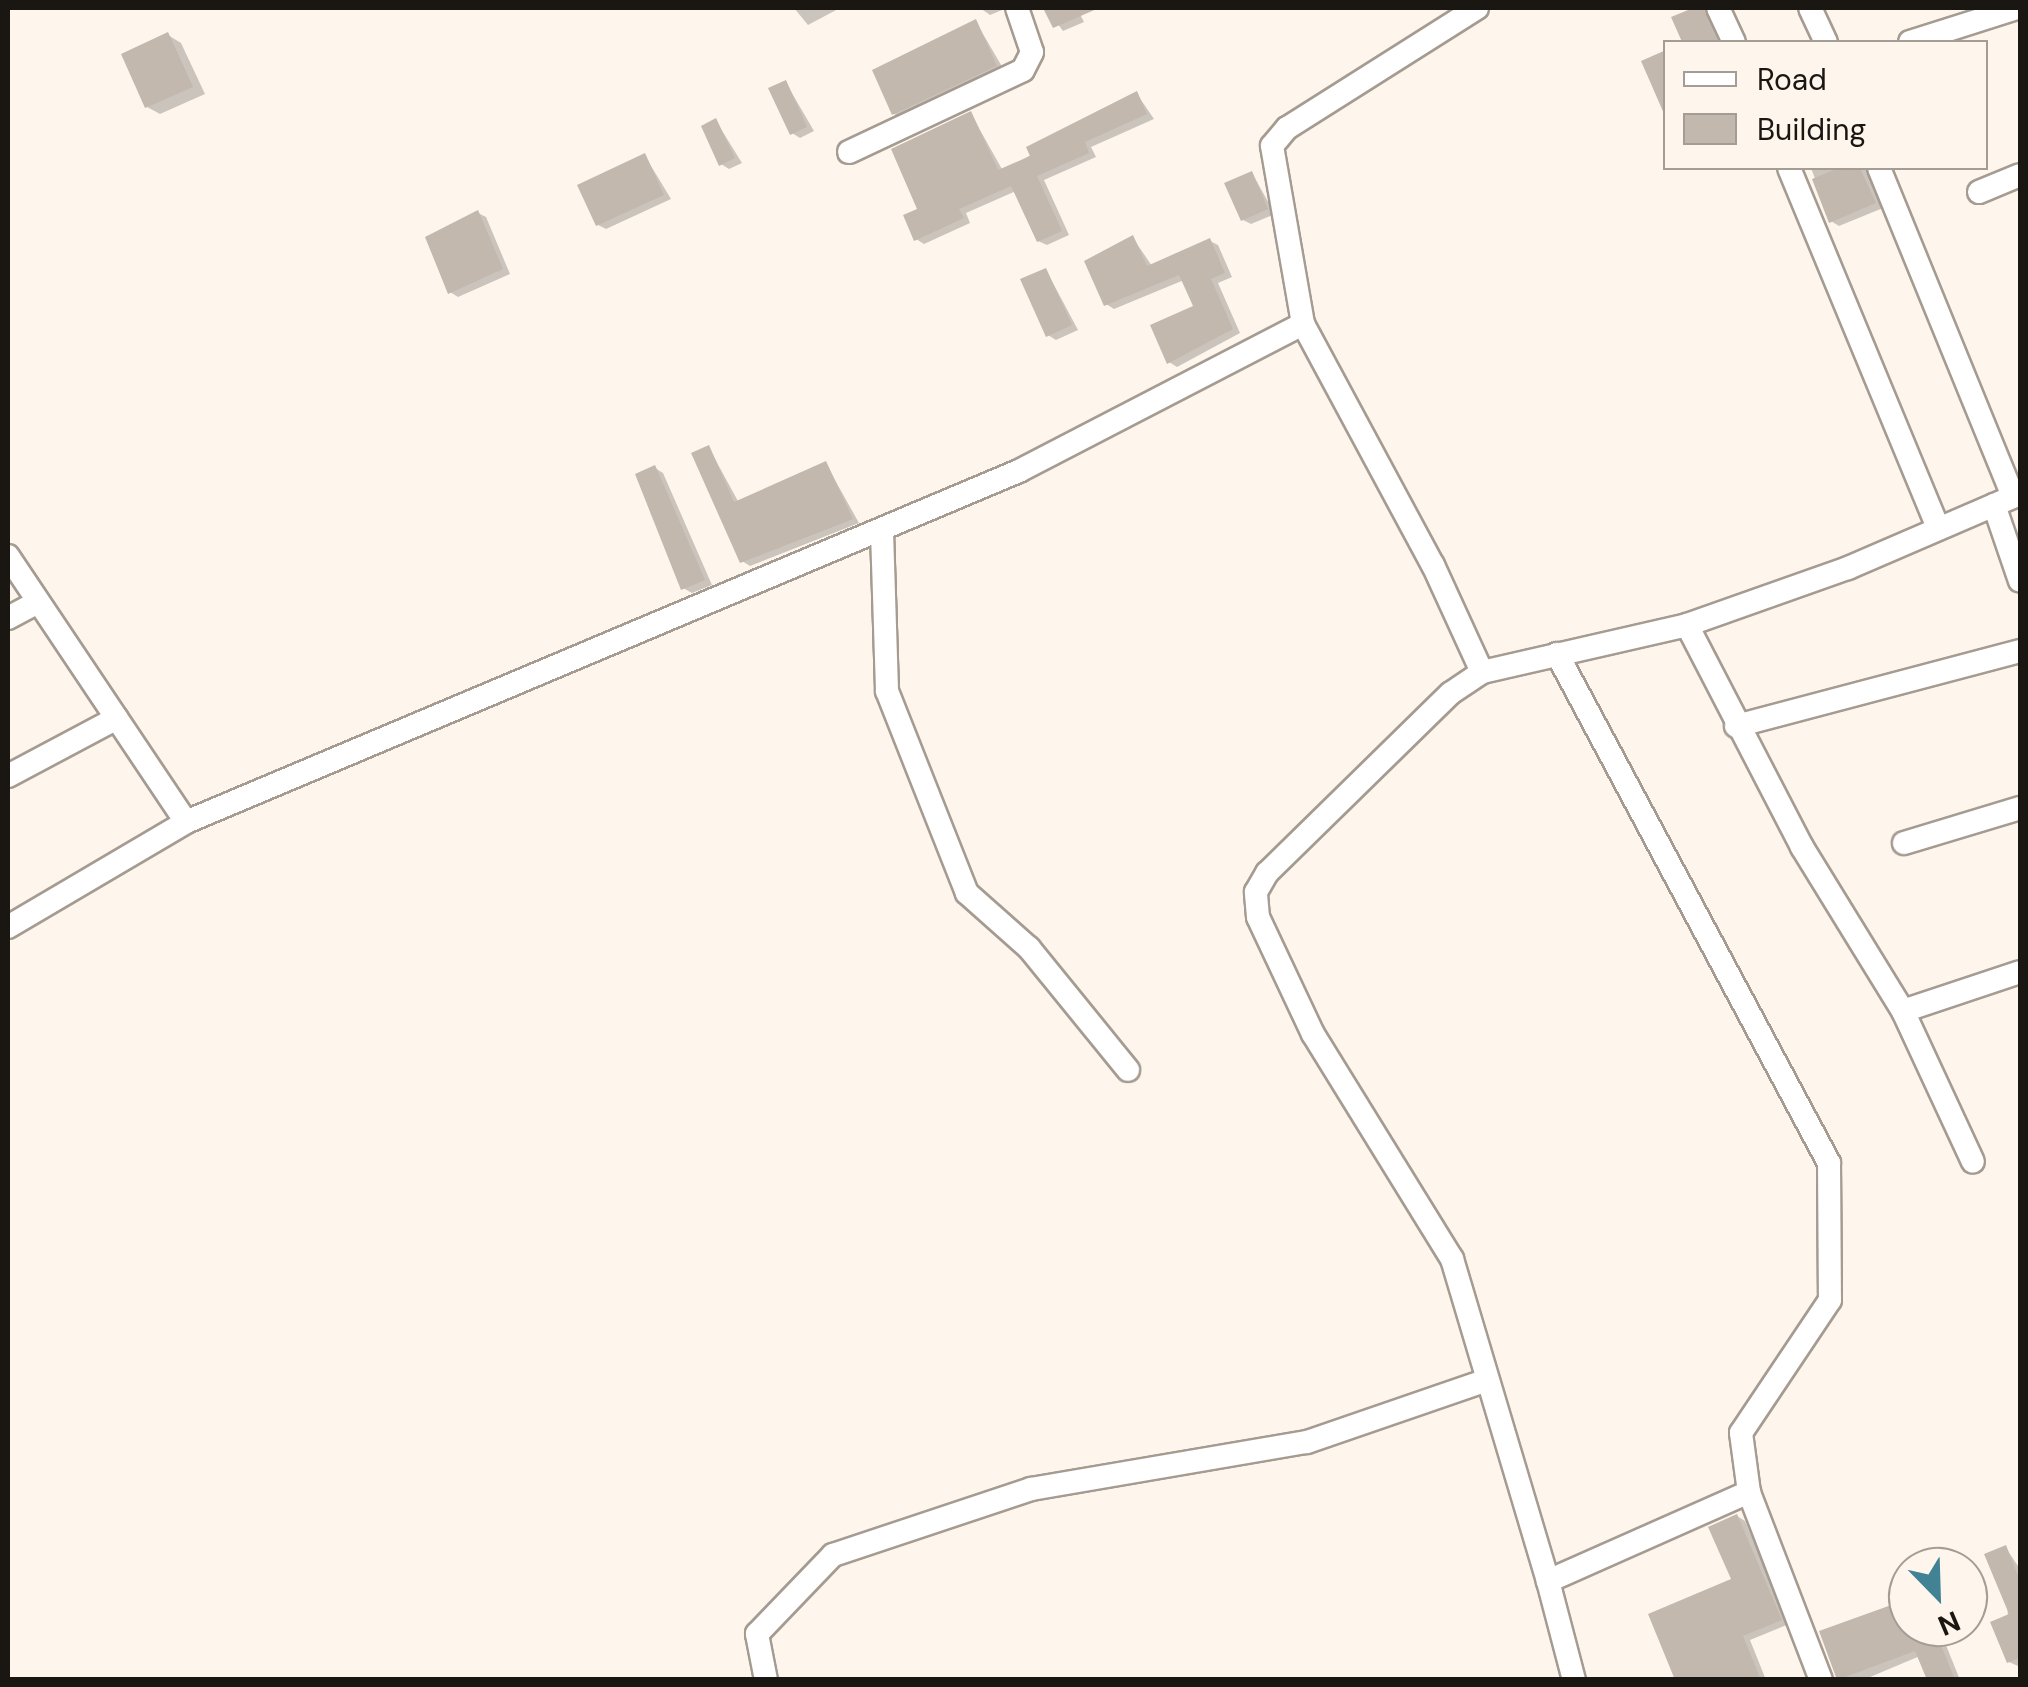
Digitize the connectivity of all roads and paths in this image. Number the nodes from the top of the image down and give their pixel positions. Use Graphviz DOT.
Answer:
graph roads {
  1 [pos="1016,8"];
  2 [pos="1476,8"];
  3 [pos="1718,8"];
  4 [pos="1810,8"];
  5 [pos="2016,8"];
  6 [pos="1733,40"];
  7 [pos="1825,40"];
  8 [pos="1916,40"];
  9 [pos="849,152"];
  10 [pos="1790,170"];
  11 [pos="1880,170"];
  12 [pos="2020,175"];
  13 [pos="1979,192"];
  14 [pos="1302,324"];
  15 [pos="2009,499"];
  16 [pos="1938,528"];
  17 [pos="882,531"];
  18 [pos="8,556"];
  19 [pos="2020,581"];
  20 [pos="38,602"];
  21 [pos="8,618"];
  22 [pos="1687,625"];
  23 [pos="2020,652"];
  24 [pos="1556,654"];
  25 [pos="1482,672"];
  26 [pos="117,718"];
  27 [pos="1736,726"];
  28 [pos="8,776"];
  29 [pos="2020,808"];
  30 [pos="186,822"];
  31 [pos="1904,843"];
  32 [pos="8,927"];
  33 [pos="2020,972"];
  34 [pos="1903,1011"];
  35 [pos="1128,1070"];
  36 [pos="1972,1162"];
  37 [pos="1487,1380"];
  38 [pos="1749,1492"];
  39 [pos="1548,1580"];
  40 [pos="766,1680"];
  41 [pos="1574,1680"];
  42 [pos="1821,1680"];
  1 -- 9 [label="street"];
  2 -- 14 [label="street"];
  3 -- 6 [label="street"];
  4 -- 7 [label="street"];
  5 -- 8 [label="street"];
  10 -- 16 [label="street"];
  11 -- 15 [label="street"];
  12 -- 13 [label="street"];
  14 -- 17 [label="street"];
  14 -- 25 [label="street"];
  15 -- 16 [label="street"];
  15 -- 19 [label="street"];
  16 -- 22 [label="street"];
  17 -- 30 [label="street"];
  17 -- 35 [label="street"];
  18 -- 20 [label="street"];
  20 -- 21 [label="street"];
  20 -- 26 [label="street"];
  22 -- 24 [label="street"];
  22 -- 27 [label="street"];
  23 -- 27 [label="street"];
  24 -- 25 [label="street"];
  24 -- 38 [label="street"];
  25 -- 37 [label="street"];
  26 -- 28 [label="street"];
  26 -- 30 [label="street"];
  27 -- 34 [label="street"];
  29 -- 31 [label="street"];
  30 -- 32 [label="street"];
  33 -- 34 [label="street"];
  34 -- 36 [label="street"];
  37 -- 39 [label="street"];
  37 -- 40 [label="street"];
  38 -- 39 [label="street"];
  38 -- 42 [label="street"];
  39 -- 41 [label="street"];
}
